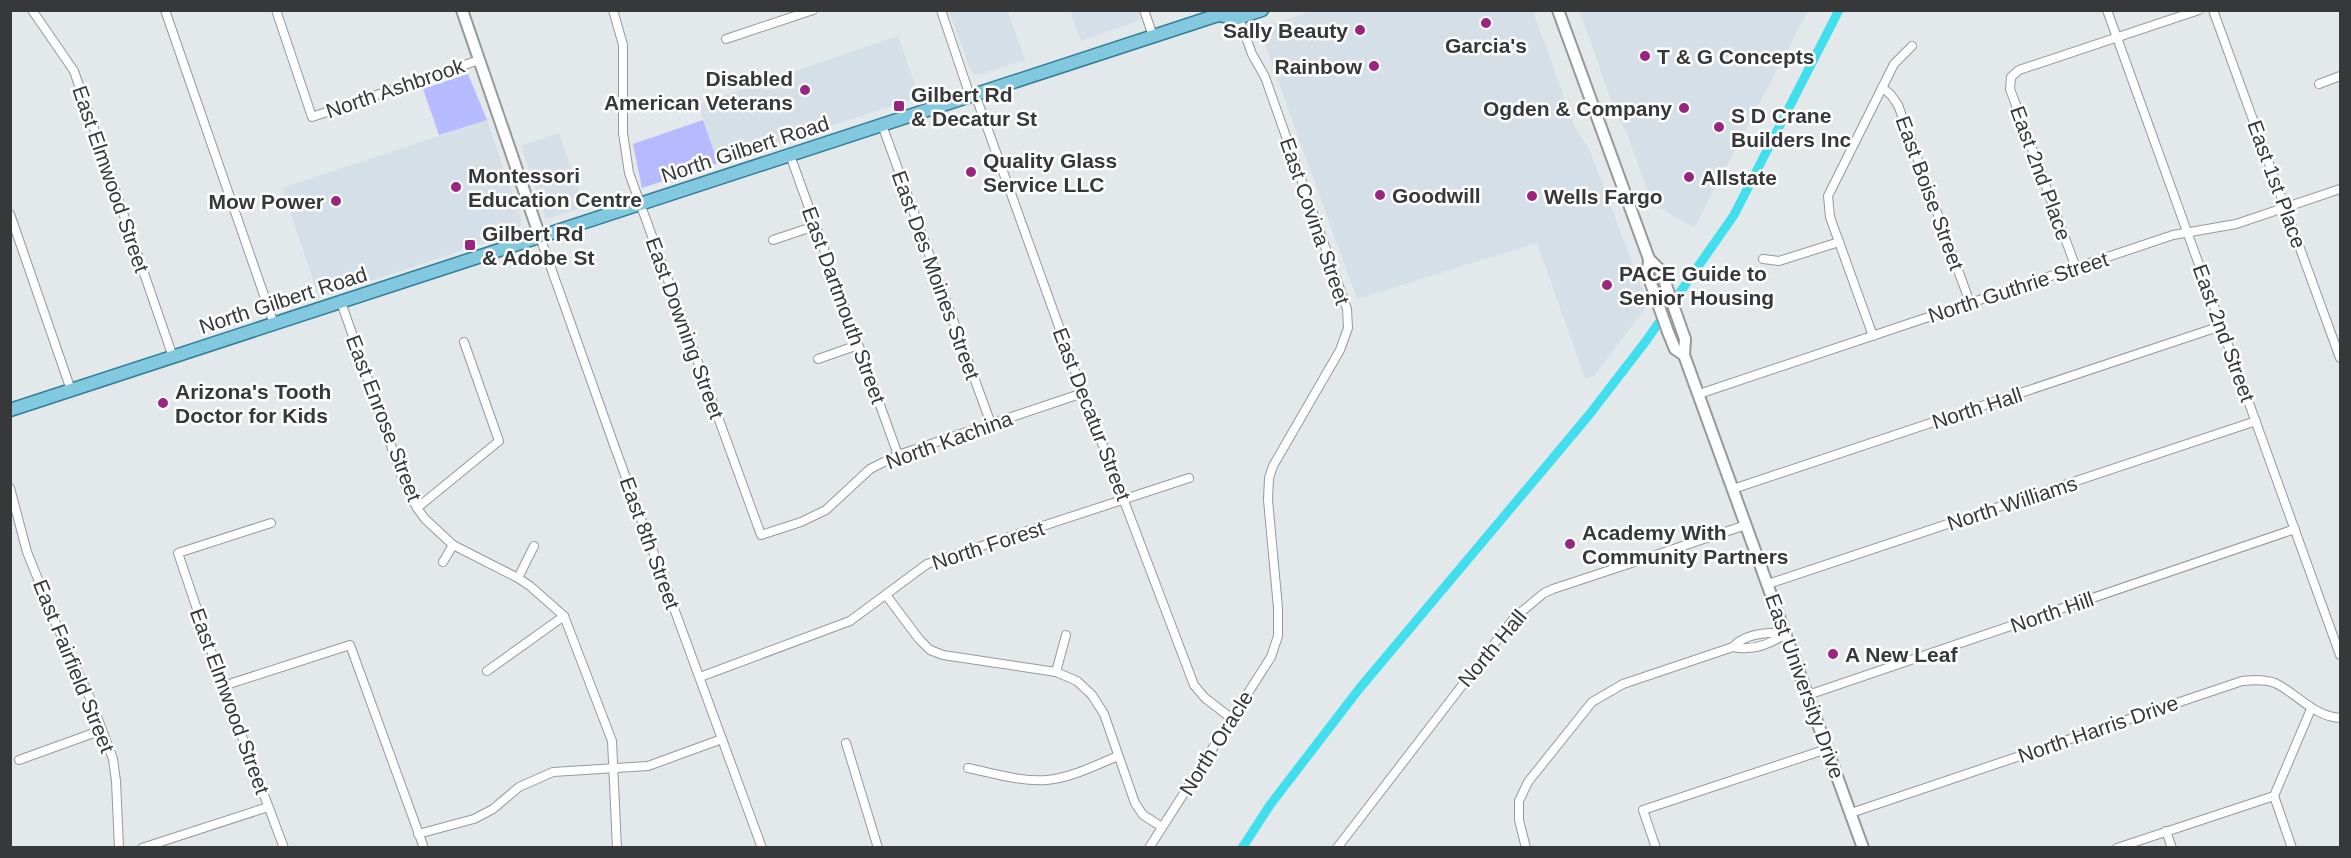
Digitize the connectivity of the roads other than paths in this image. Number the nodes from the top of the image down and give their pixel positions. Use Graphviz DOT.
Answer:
graph roads {
  1 [pos="32,10"];
  2 [pos="165,10"];
  3 [pos="276,10"];
  4 [pos="462,10"];
  5 [pos="613,10"];
  6 [pos="813,10"];
  7 [pos="940,10"];
  8 [pos="1144,10"];
  9 [pos="1263,10"];
  10 [pos="1558,10"];
  11 [pos="2107,10"];
  12 [pos="2199,10"];
  13 [pos="2213,10"];
  14 [pos="1220,13"];
  15 [pos="1237,14"];
  16 [pos="1153,36"];
  17 [pos="2117,38"];
  18 [pos="726,39"];
  19 [pos="1912,46"];
  20 [pos="479,60"];
  21 [pos="2340,76"];
  22 [pos="2319,84"];
  23 [pos="1882,87"];
  24 [pos="973,95"];
  25 [pos="882,125"];
  26 [pos="790,155"];
  27 [pos="2340,189"];
  28 [pos="639,205"];
  29 [pos="2286,208"];
  30 [pos="10,214"];
  31 [pos="815,226"];
  32 [pos="2187,232"];
  33 [pos="540,237"];
  34 [pos="773,240"];
  35 [pos="1839,242"];
  36 [pos="1649,259"];
  37 [pos="1763,259"];
  38 [pos="2076,268"];
  39 [pos="341,302"];
  40 [pos="1970,303"];
  41 [pos="273,324"];
  42 [pos="2221,326"];
  43 [pos="1873,336"];
  44 [pos="464,342"];
  45 [pos="858,345"];
  46 [pos="1684,355"];
  47 [pos="173,357"];
  48 [pos="2340,358"];
  49 [pos="818,359"];
  50 [pos="71,390"];
  51 [pos="1083,393"];
  52 [pos="1699,393"];
  53 [pos="10,410"];
  54 [pos="2256,421"];
  55 [pos="991,424"];
  56 [pos="898,455"];
  57 [pos="1189,478"];
  58 [pos="10,488"];
  59 [pos="1733,489"];
  60 [pos="1125,500"];
  61 [pos="417,508"];
  62 [pos="272,523"];
  63 [pos="1746,525"];
  64 [pos="2295,529"];
  65 [pos="761,535"];
  66 [pos="453,545"];
  67 [pos="534,546"];
  68 [pos="443,562"];
  69 [pos="518,578"];
  70 [pos="1768,584"];
  71 [pos="886,595"];
  72 [pos="564,616"];
  73 [pos="1786,633"];
  74 [pos="1066,635"];
  75 [pos="1278,636"];
  76 [pos="2340,655"];
  77 [pos="486,671"];
  78 [pos="1056,672"];
  79 [pos="700,677"];
  80 [pos="223,686"];
  81 [pos="1808,695"];
  82 [pos="2311,710"];
  83 [pos="1231,718"];
  84 [pos="2340,718"];
  85 [pos="102,730"];
  86 [pos="722,739"];
  87 [pos="846,743"];
  88 [pos="1827,749"];
  89 [pos="1118,756"];
  90 [pos="19,760"];
  91 [pos="614,768"];
  92 [pos="968,768"];
  93 [pos="2274,796"];
  94 [pos="267,807"];
  95 [pos="1851,813"];
  96 [pos="1162,827"];
  97 [pos="2166,831"];
  98 [pos="418,834"];
  99 [pos="119,848"];
  100 [pos="142,848"];
  101 [pos="284,848"];
  102 [pos="424,848"];
  103 [pos="617,848"];
  104 [pos="762,848"];
  105 [pos="878,848"];
  106 [pos="1149,848"];
  107 [pos="1337,848"];
  108 [pos="1526,848"];
  109 [pos="1656,848"];
  110 [pos="1863,848"];
  111 [pos="2117,848"];
  112 [pos="2172,848"];
  113 [pos="2292,848"];
  1 -- 47 [label="street, East Elmwood Street"];
  2 -- 41 [label="street"];
  3 -- 20 [label="street, North Ashbrook"];
  4 -- 20 [label="main road"];
  5 -- 28 [label="street, East Downing Street"];
  6 -- 18 [label="street"];
  7 -- 24 [label="street, East Decatur Street"];
  8 -- 16 [label="street"];
  9 -- 15 [label="main road, North Gilbert Road"];
  10 -- 36 [label="main road, East University Drive"];
  11 -- 17 [label="street, East 2nd Street"];
  12 -- 17 [label="street"];
  13 -- 29 [label="street, East 1st Place"];
  14 -- 15 [label="main road, North Gilbert Road"];
  14 -- 16 [label="main road, North Gilbert Road"];
  15 -- 75 [label="street, East Covina Street"];
  16 -- 24 [label="main road, North Gilbert Road"];
  17 -- 32 [label="street, East 2nd Street"];
  17 -- 38 [label="street, East 2nd Place"];
  19 -- 23 [label="street"];
  20 -- 33 [label="main road"];
  21 -- 22 [label="street"];
  23 -- 35 [label="street"];
  23 -- 40 [label="street, East Boise Street"];
  24 -- 25 [label="main road, North Gilbert Road"];
  24 -- 51 [label="street, East Decatur Street"];
  25 -- 26 [label="main road, North Gilbert Road"];
  25 -- 55 [label="street, East Des Moines Street"];
  26 -- 28 [label="main road, North Gilbert Road"];
  26 -- 31 [label="street, East Dartmouth Street"];
  27 -- 29 [label="street, North Guthrie Street"];
  28 -- 33 [label="main road, North Gilbert Road"];
  28 -- 65 [label="street, East Downing Street"];
  29 -- 32 [label="street, North Guthrie Street"];
  29 -- 48 [label="street, East 1st Place"];
  30 -- 50 [label="street"];
  31 -- 34 [label="street"];
  31 -- 45 [label="street, East Dartmouth Street"];
  32 -- 38 [label="street, North Guthrie Street"];
  32 -- 42 [label="street, East 2nd Street"];
  33 -- 39 [label="main road, North Gilbert Road"];
  33 -- 79 [label="street, East 8th Street"];
  35 -- 37 [label="street"];
  35 -- 43 [label="street"];
  36 -- 46 [label="main road, East University Drive"];
  36 -- 46 [label="main road, East University Drive"];
  38 -- 40 [label="street, North Guthrie Street"];
  39 -- 41 [label="main road, North Gilbert Road"];
  39 -- 61 [label="street, East Enrose Street"];
  40 -- 43 [label="street, North Guthrie Street"];
  41 -- 47 [label="main road, North Gilbert Road"];
  42 -- 54 [label="street, East 2nd Street"];
  42 -- 59 [label="street, North Hall"];
  43 -- 52 [label="street, North Guthrie Street"];
  44 -- 61 [label="street"];
  45 -- 49 [label="street"];
  45 -- 56 [label="street, East Dartmouth Street"];
  46 -- 52 [label="main road, East University Drive"];
  47 -- 50 [label="main road, North Gilbert Road"];
  50 -- 53 [label="main road, North Gilbert Road"];
  51 -- 55 [label="street, North Kachina"];
  51 -- 60 [label="street, East Decatur Street"];
  52 -- 59 [label="main road, East University Drive"];
  54 -- 64 [label="street, East 2nd Street"];
  54 -- 70 [label="street, North Williams"];
  55 -- 56 [label="street, North Kachina"];
  56 -- 65 [label="street, North Kachina"];
  57 -- 60 [label="street, North Forest"];
  58 -- 85 [label="street, East Fairfield Street"];
  59 -- 63 [label="main road, East University Drive"];
  60 -- 71 [label="street, North Forest"];
  60 -- 83 [label="street, East Decatur Street"];
  61 -- 66 [label="street, East Enrose Street"];
  62 -- 80 [label="street, East Elmwood Street"];
  63 -- 70 [label="main road, East University Drive"];
  63 -- 107 [label="street, North Hall"];
  64 -- 76 [label="street, East 2nd Street"];
  64 -- 81 [label="street, North Hill"];
  66 -- 68 [label="street"];
  66 -- 69 [label="street, East Enrose Street"];
  67 -- 69 [label="street"];
  69 -- 72 [label="street, East Enrose Street"];
  70 -- 73 [label="main road, East University Drive"];
  71 -- 78 [label="street"];
  71 -- 79 [label="street, North Forest"];
  72 -- 77 [label="street"];
  72 -- 91 [label="street, East Enrose Street"];
  73 -- 81 [label="main road, East University Drive"];
  73 -- 108 [label="street"];
  74 -- 78 [label="street"];
  75 -- 83 [label="street, North Oracle"];
  78 -- 89 [label="street"];
  79 -- 86 [label="street, East 8th Street"];
  80 -- 94 [label="street, East Elmwood Street"];
  80 -- 98 [label="street"];
  81 -- 88 [label="main road, East University Drive"];
  82 -- 84 [label="street, North Harris Drive"];
  82 -- 93 [label="street"];
  82 -- 95 [label="street, North Harris Drive"];
  83 -- 96 [label="street, North Oracle"];
  85 -- 90 [label="street"];
  85 -- 99 [label="street, East Fairfield Street"];
  86 -- 91 [label="street"];
  86 -- 104 [label="street, East 8th Street"];
  87 -- 105 [label="street"];
  88 -- 95 [label="main road, East University Drive"];
  88 -- 109 [label="street"];
  89 -- 92 [label="street"];
  89 -- 96 [label="street"];
  91 -- 98 [label="street"];
  91 -- 103 [label="street, East Enrose Street"];
  93 -- 97 [label="street"];
  93 -- 113 [label="street"];
  94 -- 100 [label="street"];
  94 -- 101 [label="street, East Elmwood Street"];
  95 -- 110 [label="main road, East University Drive"];
  96 -- 106 [label="street, North Oracle"];
  97 -- 111 [label="street"];
  97 -- 112 [label="street"];
  98 -- 102 [label="street"];
}
